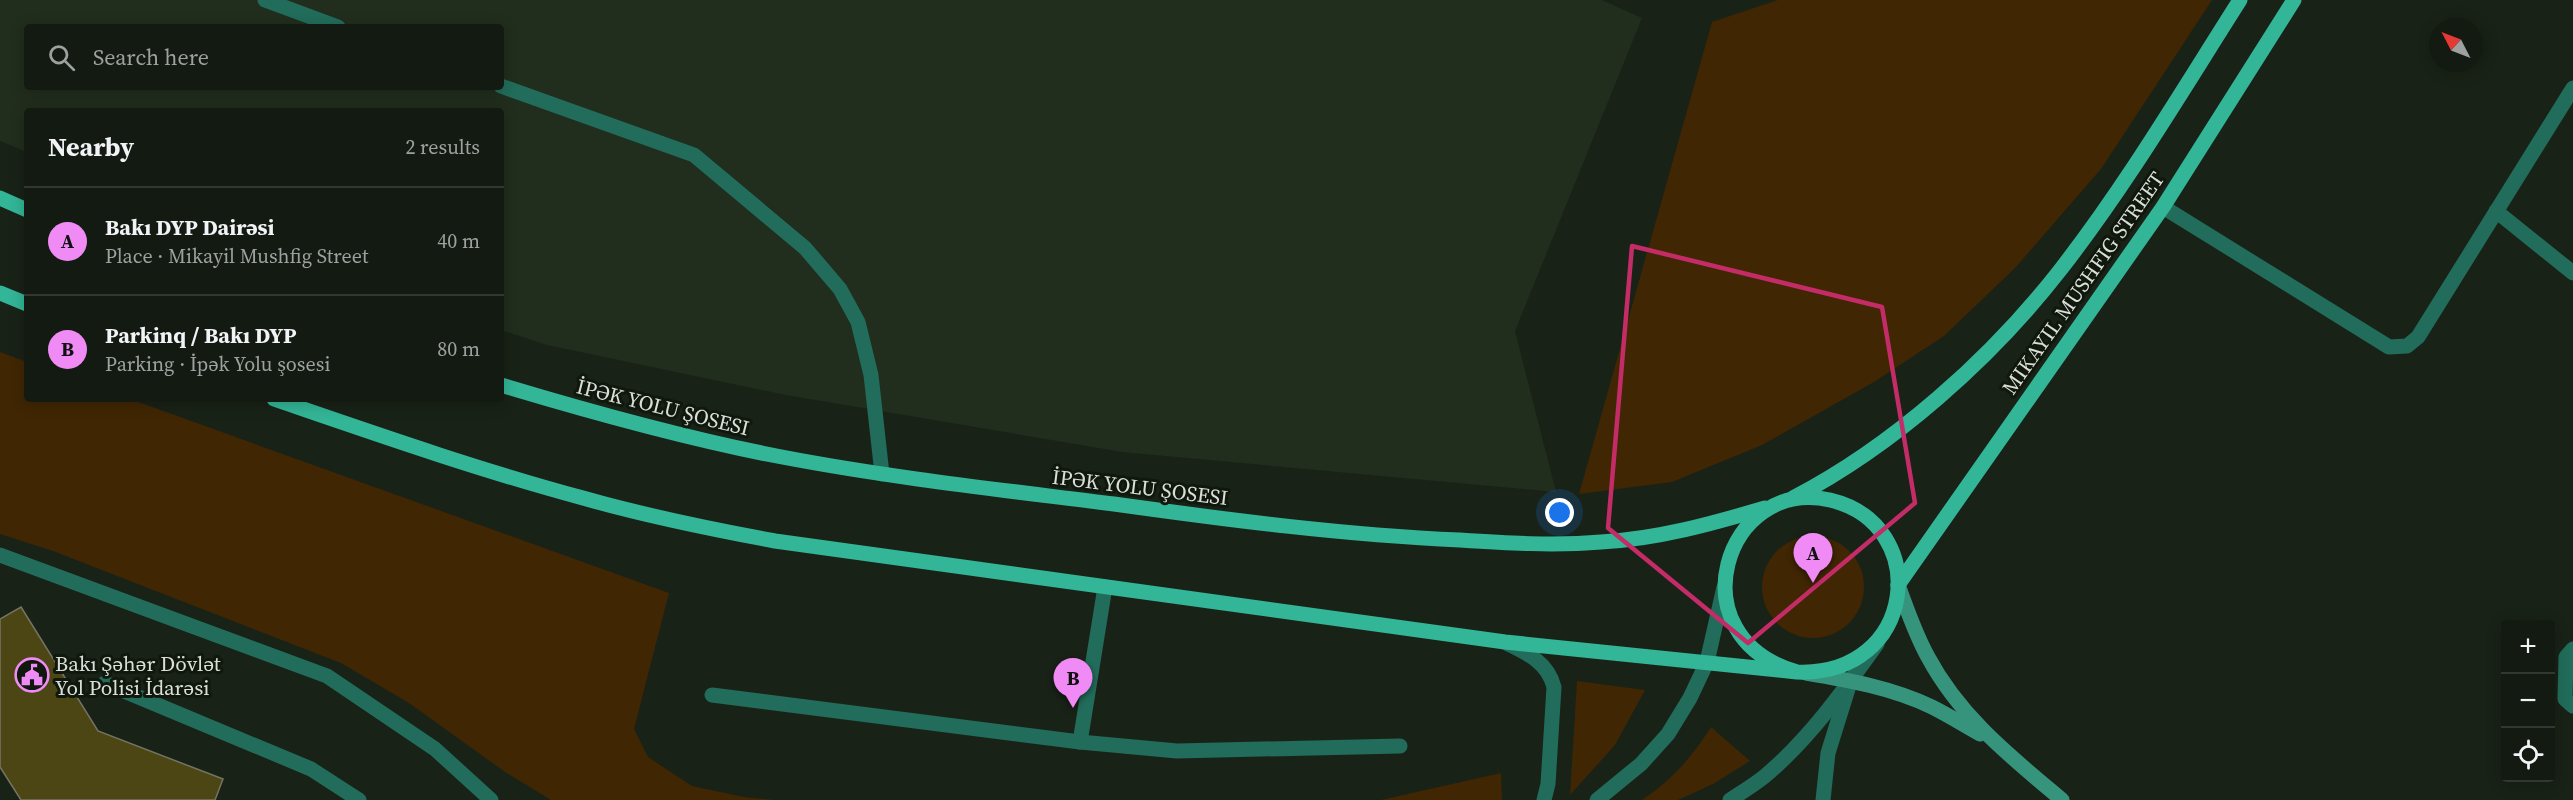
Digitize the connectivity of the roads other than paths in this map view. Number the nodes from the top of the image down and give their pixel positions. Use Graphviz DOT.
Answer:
graph roads {
  1 [pos="265,0"];
  2 [pos="2240,0"];
  3 [pos="2294,0"];
  4 [pos="297,6"];
  5 [pos="332,24"];
  6 [pos="504,87"];
  7 [pos="2573,88"];
  8 [pos="0,198"];
  9 [pos="2163,207"];
  10 [pos="24,209"];
  11 [pos="2496,211"];
  12 [pos="2573,273"];
  13 [pos="0,293"];
  14 [pos="24,303"];
  15 [pos="504,386"];
  16 [pos="283,402"];
  17 [pos="882,474"];
  18 [pos="1779,504"];
  19 [pos="0,555"];
  20 [pos="1898,585"];
  21 [pos="1724,586"];
  22 [pos="1105,587"];
  23 [pos="1886,631"];
  24 [pos="1505,642"];
  25 [pos="2573,649"];
  26 [pos="1707,662"];
  27 [pos="1797,672"];
  28 [pos="1851,681"];
  29 [pos="105,683"];
  30 [pos="712,695"];
  31 [pos="2573,706"];
  32 [pos="1992,741"];
  33 [pos="1080,742"];
  34 [pos="1400,746"];
  35 [pos="359,800"];
  36 [pos="491,800"];
  37 [pos="1544,800"];
  38 [pos="1597,800"];
  39 [pos="1730,800"];
  40 [pos="1823,800"];
  41 [pos="2062,800"];
  1 -- 4 [label="street"];
  2 -- 18 [label="main road, MIKAYIL MUSHFIG STREET"];
  3 -- 9 [label="main road, MIKAYIL MUSHFIG STREET"];
  4 -- 5 [label="street"];
  6 -- 17 [label="street"];
  7 -- 11 [label="street"];
  8 -- 10 [label="main road"];
  9 -- 11 [label="street"];
  9 -- 20 [label="main road, MIKAYIL MUSHFIG STREET"];
  11 -- 12 [label="street"];
  13 -- 14 [label="main road"];
  15 -- 17 [label="main road, İPƏK YOLU ŞOSESI"];
  16 -- 22 [label="main road"];
  17 -- 18 [label="main road, İPƏK YOLU ŞOSESI"];
  18 -- 20 [label="main road"];
  18 -- 21 [label="main road"];
  19 -- 36 [label="street"];
  20 -- 23 [label="main road"];
  20 -- 32 [label="street"];
  21 -- 26 [label="street"];
  21 -- 27 [label="main road"];
  22 -- 24 [label="main road"];
  22 -- 33 [label="street"];
  23 -- 27 [label="main road"];
  23 -- 28 [label="street"];
  24 -- 26 [label="main road"];
  24 -- 37 [label="street"];
  25 -- 31 [label="street"];
  26 -- 27 [label="main road"];
  26 -- 38 [label="street"];
  27 -- 28 [label="street"];
  28 -- 32 [label="street"];
  28 -- 39 [label="street"];
  28 -- 40 [label="street"];
  29 -- 35 [label="street"];
  30 -- 33 [label="street"];
  32 -- 41 [label="street"];
  33 -- 34 [label="street"];
}
